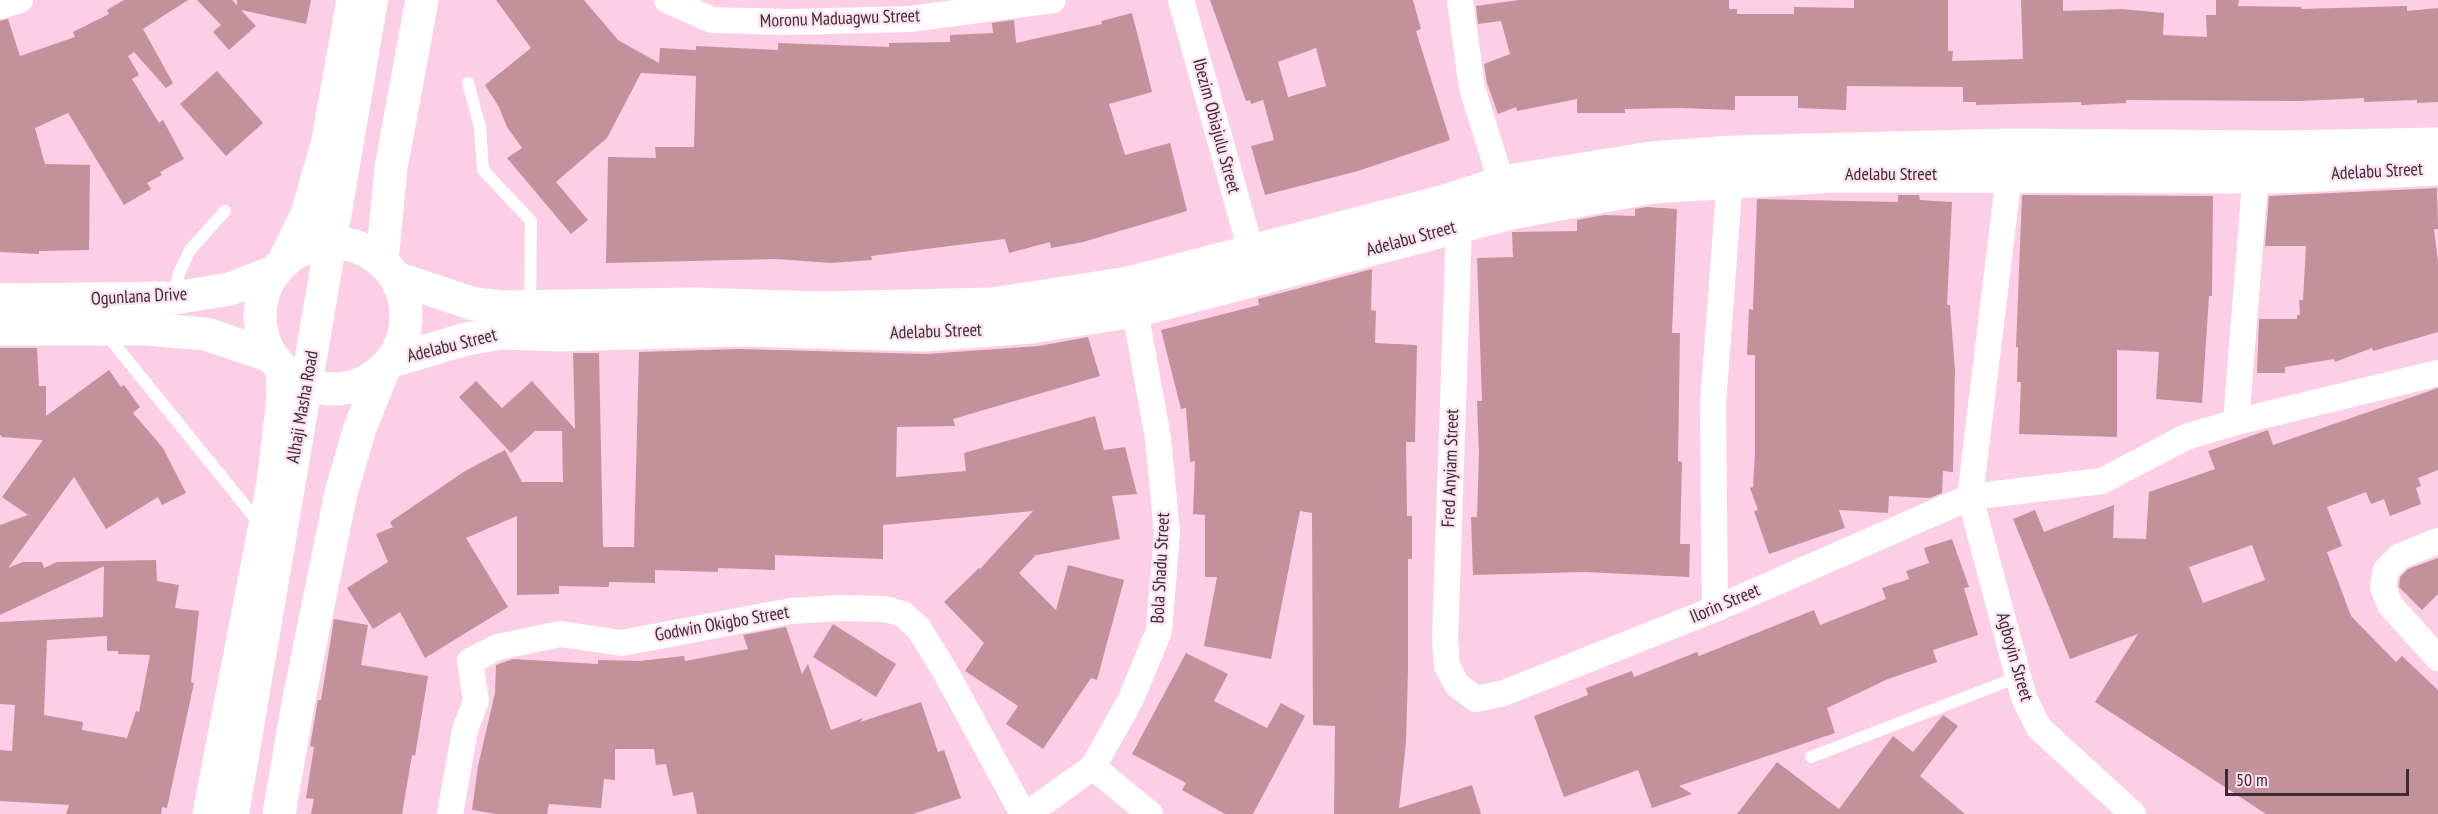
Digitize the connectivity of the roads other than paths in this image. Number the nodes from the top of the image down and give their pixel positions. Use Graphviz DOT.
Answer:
graph roads {
  1 [pos="20,0"];
  2 [pos="353,0"];
  3 [pos="372,0"];
  4 [pos="393,0"];
  5 [pos="422,0"];
  6 [pos="667,0"];
  7 [pos="1053,0"];
  8 [pos="1181,0"];
  9 [pos="1460,0"];
  10 [pos="0,6"];
  11 [pos="908,10"];
  12 [pos="468,83"];
  13 [pos="2438,144"];
  14 [pos="2009,160"];
  15 [pos="2257,161"];
  16 [pos="1732,166"];
  17 [pos="2438,169"];
  18 [pos="1507,198"];
  19 [pos="225,211"];
  20 [pos="1459,226"];
  21 [pos="279,266"];
  22 [pos="1255,266"];
  23 [pos="389,270"];
  24 [pos="174,298"];
  25 [pos="0,300"];
  26 [pos="530,307"];
  27 [pos="1135,312"];
  28 [pos="0,329"];
  29 [pos="103,329"];
  30 [pos="276,362"];
  31 [pos="387,366"];
  32 [pos="2438,374"];
  33 [pos="2236,422"];
  34 [pos="1970,497"];
  35 [pos="265,530"];
  36 [pos="2438,541"];
  37 [pos="1715,609"];
  38 [pos="2438,658"];
  39 [pos="2018,677"];
  40 [pos="1476,699"];
  41 [pos="1811,757"];
  42 [pos="252,761"];
  43 [pos="1093,766"];
  44 [pos="209,814"];
  45 [pos="232,814"];
  46 [pos="254,814"];
  47 [pos="279,814"];
  48 [pos="450,814"];
  49 [pos="1025,814"];
  50 [pos="1150,814"];
  51 [pos="2133,814"];
  1 -- 10 [label="street"];
  2 -- 21 [label="main road"];
  3 -- 42 [label="street, Alhaji Masha Road"];
  4 -- 42 [label="street, Alhaji Masha Road"];
  5 -- 23 [label="main road"];
  6 -- 11 [label="street, Moronu Maduagwu Street"];
  7 -- 11 [label="street, Moronu Maduagwu Street"];
  8 -- 22 [label="street, Ibezim Obiajulu Street"];
  9 -- 18 [label="street"];
  12 -- 26 [label="lane"];
  13 -- 15 [label="main road, Adelabu Street"];
  14 -- 15 [label="main road, Adelabu Street"];
  14 -- 16 [label="main road, Adelabu Street"];
  14 -- 34 [label="street"];
  15 -- 17 [label="main road, Adelabu Street"];
  15 -- 33 [label="street"];
  16 -- 18 [label="main road, Adelabu Street"];
  16 -- 37 [label="street"];
  18 -- 20 [label="main road, Adelabu Street"];
  18 -- 22 [label="main road, Adelabu Street"];
  19 -- 24 [label="lane"];
  20 -- 22 [label="main road, Adelabu Street"];
  20 -- 40 [label="street, Fred Anyiam Street"];
  21 -- 23 [label="main road"];
  21 -- 24 [label="main road, Ogunlana Drive"];
  21 -- 30 [label="main road"];
  22 -- 26 [label="main road, Adelabu Street"];
  22 -- 27 [label="main road, Adelabu Street"];
  23 -- 26 [label="main road, Adelabu Street"];
  23 -- 31 [label="main road"];
  24 -- 25 [label="main road, Ogunlana Drive"];
  27 -- 31 [label="main road, Adelabu Street"];
  27 -- 43 [label="street, Bola Shadu Street"];
  28 -- 29 [label="main road, Ogunlana Drive"];
  29 -- 30 [label="main road, Ogunlana Drive"];
  29 -- 35 [label="lane"];
  30 -- 31 [label="main road"];
  30 -- 35 [label="main road"];
  31 -- 47 [label="main road"];
  32 -- 33 [label="street, Ilorin Street"];
  33 -- 34 [label="street, Ilorin Street"];
  34 -- 37 [label="street, Ilorin Street"];
  34 -- 39 [label="street, Agboyin Street"];
  35 -- 44 [label="main road"];
  36 -- 38 [label="street"];
  37 -- 40 [label="street, Ilorin Street"];
  39 -- 41 [label="lane"];
  39 -- 51 [label="street, Agboyin Street"];
  42 -- 45 [label="street, Alhaji Masha Road"];
  42 -- 46 [label="street, Alhaji Masha Road"];
  43 -- 49 [label="street, Bola Shadu Street"];
  43 -- 50 [label="street"];
  48 -- 49 [label="street, Godwin Okigbo Street"];
}
